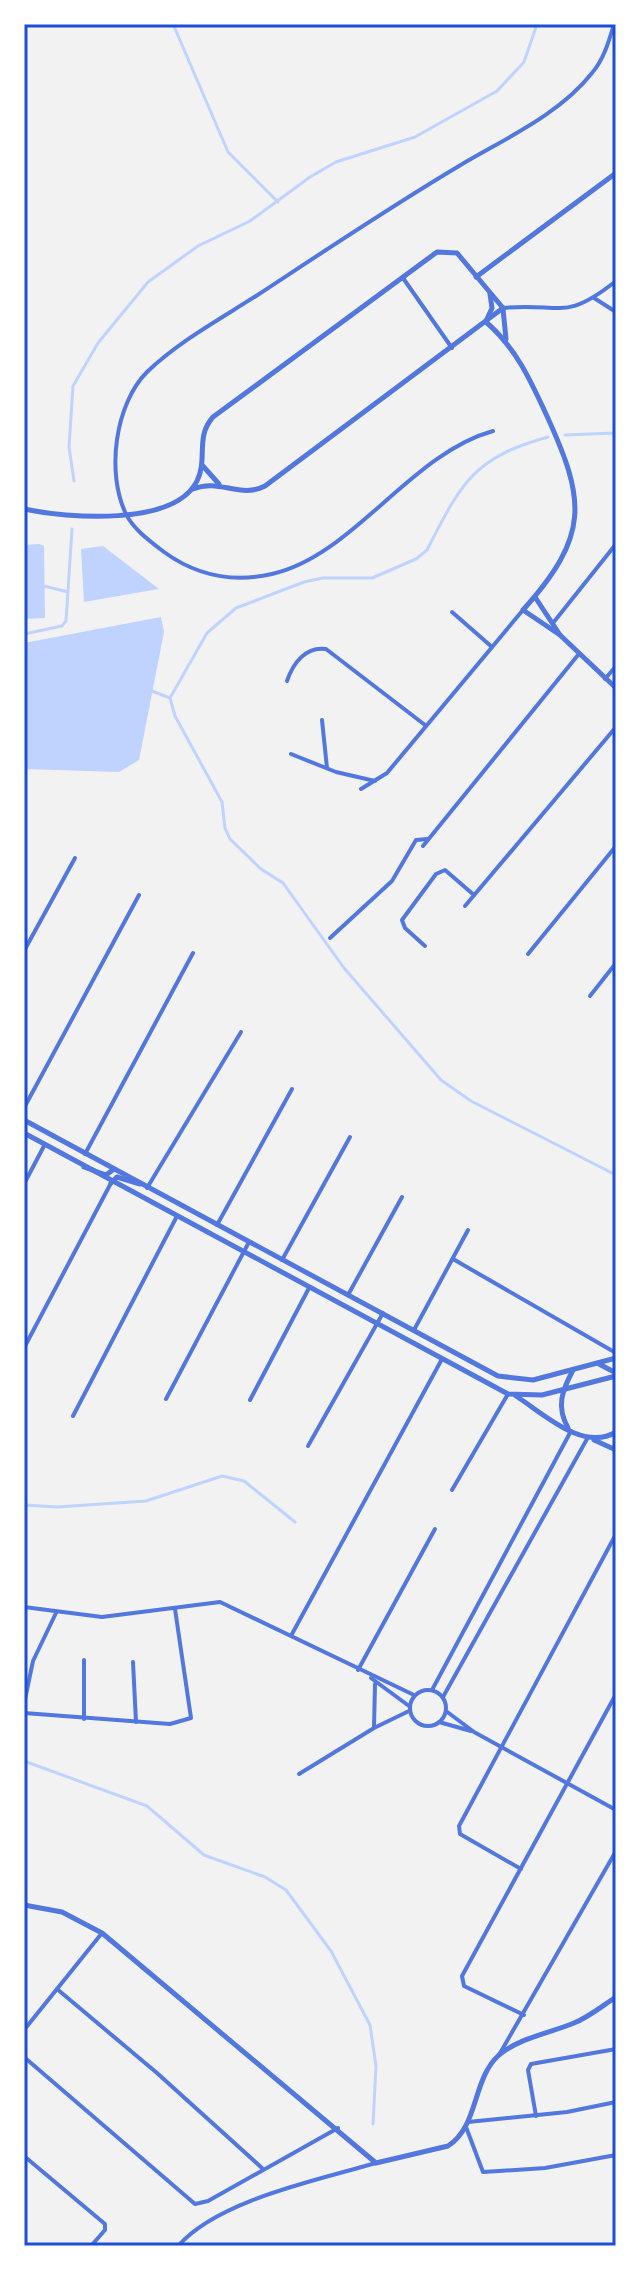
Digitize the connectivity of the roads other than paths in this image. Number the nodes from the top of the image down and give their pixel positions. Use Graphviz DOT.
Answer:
graph roads {
  1 [pos="614,24"];
  2 [pos="616,173"];
  3 [pos="476,277"];
  4 [pos="403,278"];
  5 [pos="616,281"];
  6 [pos="490,293"];
  7 [pos="594,298"];
  8 [pos="503,308"];
  9 [pos="616,312"];
  10 [pos="486,322"];
  11 [pos="506,339"];
  12 [pos="452,348"];
  13 [pos="493,431"];
  14 [pos="202,465"];
  15 [pos="219,484"];
  16 [pos="192,489"];
  17 [pos="24,509"];
  18 [pos="126,514"];
  19 [pos="616,544"];
  20 [pos="535,597"];
  21 [pos="523,610"];
  22 [pos="452,612"];
  23 [pos="551,626"];
  24 [pos="492,647"];
  25 [pos="578,655"];
  26 [pos="616,666"];
  27 [pos="605,679"];
  28 [pos="287,681"];
  29 [pos="616,688"];
  30 [pos="322,720"];
  31 [pos="425,725"];
  32 [pos="616,727"];
  33 [pos="291,754"];
  34 [pos="327,768"];
  35 [pos="377,782"];
  36 [pos="361,789"];
  37 [pos="428,839"];
  38 [pos="423,846"];
  39 [pos="616,846"];
  40 [pos="75,858"];
  41 [pos="139,895"];
  42 [pos="474,895"];
  43 [pos="465,906"];
  44 [pos="330,938"];
  45 [pos="425,946"];
  46 [pos="24,951"];
  47 [pos="193,953"];
  48 [pos="528,954"];
  49 [pos="616,963"];
  50 [pos="590,996"];
  51 [pos="241,1032"];
  52 [pos="292,1089"];
  53 [pos="24,1108"];
  54 [pos="24,1120"];
  55 [pos="24,1133"];
  56 [pos="350,1137"];
  57 [pos="44,1146"];
  58 [pos="85,1154"];
  59 [pos="83,1167"];
  60 [pos="114,1169"];
  61 [pos="111,1183"];
  62 [pos="24,1184"];
  63 [pos="144,1186"];
  64 [pos="402,1197"];
  65 [pos="176,1218"];
  66 [pos="217,1225"];
  67 [pos="468,1230"];
  68 [pos="249,1242"];
  69 [pos="243,1253"];
  70 [pos="453,1259"];
  71 [pos="282,1260"];
  72 [pos="309,1288"];
  73 [pos="348,1295"];
  74 [pos="383,1313"];
  75 [pos="377,1324"];
  76 [pos="414,1330"];
  77 [pos="24,1348"];
  78 [pos="616,1356"];
  79 [pos="442,1359"];
  80 [pos="598,1363"];
  81 [pos="573,1370"];
  82 [pos="616,1375"];
  83 [pos="563,1391"];
  84 [pos="512,1395"];
  85 [pos="166,1399"];
  86 [pos="250,1400"];
  87 [pos="73,1416"];
  88 [pos="570,1430"];
  89 [pos="616,1432"];
  90 [pos="590,1439"];
  91 [pos="308,1446"];
  92 [pos="616,1450"];
  93 [pos="452,1490"];
  94 [pos="435,1529"];
  95 [pos="616,1534"];
  96 [pos="24,1607"];
  97 [pos="175,1609"];
  98 [pos="56,1613"];
  99 [pos="292,1634"];
  100 [pos="84,1660"];
  101 [pos="133,1662"];
  102 [pos="358,1670"];
  103 [pos="369,1677"];
  104 [pos="374,1682"];
  105 [pos="432,1690"];
  106 [pos="616,1694"];
  107 [pos="414,1695"];
  108 [pos="443,1697"];
  109 [pos="24,1704"];
  110 [pos="409,1708"];
  111 [pos="446,1711"];
  112 [pos="24,1713"];
  113 [pos="84,1719"];
  114 [pos="136,1722"];
  115 [pos="439,1722"];
  116 [pos="374,1728"];
  117 [pos="474,1732"];
  118 [pos="501,1746"];
  119 [pos="299,1774"];
  120 [pos="568,1783"];
  121 [pos="616,1810"];
  122 [pos="616,1851"];
  123 [pos="521,1869"];
  124 [pos="24,1905"];
  125 [pos="102,1933"];
  126 [pos="57,1989"];
  127 [pos="616,1997"];
  128 [pos="524,2015"];
  129 [pos="24,2030"];
  130 [pos="616,2049"];
  131 [pos="24,2057"];
  132 [pos="497,2057"];
  133 [pos="616,2102"];
  134 [pos="536,2116"];
  135 [pos="467,2125"];
  136 [pos="338,2128"];
  137 [pos="616,2155"];
  138 [pos="24,2156"];
  139 [pos="376,2163"];
  140 [pos="262,2168"];
  141 [pos="91,2246"];
  142 [pos="178,2246"];
  1 -- 18 [label="street"];
  2 -- 3 [label="street"];
  3 -- 4 [label="street"];
  3 -- 6 [label="street"];
  4 -- 12 [label="street"];
  4 -- 14 [label="street"];
  5 -- 7 [label="street"];
  6 -- 8 [label="street"];
  6 -- 10 [label="street"];
  7 -- 8 [label="street"];
  7 -- 9 [label="street"];
  8 -- 10 [label="street"];
  8 -- 11 [label="street"];
  10 -- 11 [label="street"];
  10 -- 12 [label="street"];
  11 -- 20 [label="street"];
  12 -- 15 [label="street"];
  13 -- 18 [label="street"];
  14 -- 15 [label="street"];
  14 -- 16 [label="street"];
  15 -- 16 [label="street"];
  16 -- 18 [label="street"];
  17 -- 18 [label="street"];
  19 -- 23 [label="street"];
  20 -- 21 [label="street"];
  20 -- 23 [label="street"];
  21 -- 23 [label="street"];
  21 -- 24 [label="street"];
  22 -- 24 [label="street"];
  23 -- 25 [label="street"];
  24 -- 31 [label="street"];
  25 -- 27 [label="street"];
  25 -- 37 [label="street"];
  26 -- 27 [label="street"];
  27 -- 29 [label="street"];
  28 -- 31 [label="street"];
  30 -- 34 [label="street"];
  31 -- 35 [label="street"];
  32 -- 42 [label="street"];
  33 -- 34 [label="street"];
  34 -- 35 [label="street"];
  35 -- 36 [label="street"];
  37 -- 38 [label="street"];
  37 -- 44 [label="street"];
  39 -- 48 [label="street"];
  40 -- 46 [label="street"];
  41 -- 53 [label="street"];
  42 -- 43 [label="street"];
  42 -- 45 [label="street"];
  47 -- 58 [label="street"];
  49 -- 50 [label="street"];
  51 -- 63 [label="street"];
  52 -- 66 [label="street"];
  54 -- 58 [label="street"];
  55 -- 57 [label="street"];
  56 -- 71 [label="street"];
  57 -- 59 [label="street"];
  57 -- 62 [label="street"];
  58 -- 60 [label="street"];
  59 -- 60 [label="street"];
  59 -- 61 [label="street"];
  60 -- 63 [label="street"];
  61 -- 63 [label="street"];
  61 -- 65 [label="street"];
  61 -- 77 [label="street"];
  63 -- 66 [label="street"];
  64 -- 73 [label="street"];
  65 -- 69 [label="street"];
  65 -- 87 [label="street"];
  66 -- 68 [label="street"];
  67 -- 70 [label="street"];
  68 -- 69 [label="street"];
  68 -- 71 [label="street"];
  69 -- 72 [label="street"];
  69 -- 85 [label="street"];
  70 -- 76 [label="street"];
  70 -- 78 [label="street"];
  71 -- 73 [label="street"];
  72 -- 75 [label="street"];
  72 -- 86 [label="street"];
  73 -- 74 [label="street"];
  74 -- 75 [label="street"];
  74 -- 76 [label="street"];
  75 -- 79 [label="street"];
  75 -- 91 [label="street"];
  76 -- 81 [label="street"];
  78 -- 80 [label="street"];
  79 -- 84 [label="street"];
  79 -- 99 [label="street"];
  80 -- 81 [label="street"];
  80 -- 82 [label="street"];
  81 -- 83 [label="street"];
  82 -- 83 [label="street"];
  83 -- 84 [label="street"];
  83 -- 88 [label="street"];
  84 -- 88 [label="street"];
  84 -- 93 [label="street"];
  88 -- 90 [label="street"];
  88 -- 105 [label="street"];
  89 -- 90 [label="street"];
  90 -- 92 [label="street"];
  90 -- 108 [label="street"];
  94 -- 102 [label="street"];
  95 -- 118 [label="street"];
  96 -- 98 [label="street"];
  97 -- 98 [label="street"];
  97 -- 99 [label="street"];
  97 -- 114 [label="street"];
  98 -- 109 [label="street"];
  99 -- 102 [label="street"];
  100 -- 113 [label="street"];
  101 -- 114 [label="street"];
  102 -- 103 [label="street"];
  103 -- 104 [label="street"];
  103 -- 107 [label="street"];
  104 -- 110 [label="street"];
  104 -- 116 [label="street"];
  105 -- 107 [label="street"];
  105 -- 108 [label="street"];
  106 -- 120 [label="street"];
  107 -- 110 [label="street"];
  108 -- 111 [label="street"];
  110 -- 115 [label="street"];
  110 -- 116 [label="street"];
  111 -- 115 [label="street"];
  111 -- 117 [label="street"];
  112 -- 113 [label="street"];
  113 -- 114 [label="street"];
  115 -- 117 [label="street"];
  116 -- 119 [label="street"];
  117 -- 118 [label="street"];
  118 -- 120 [label="street"];
  118 -- 123 [label="street"];
  120 -- 121 [label="street"];
  120 -- 123 [label="street"];
  122 -- 128 [label="street"];
  123 -- 128 [label="street"];
  124 -- 125 [label="street"];
  125 -- 126 [label="street"];
  125 -- 136 [label="street"];
  126 -- 129 [label="street"];
  126 -- 140 [label="street"];
  127 -- 132 [label="street"];
  128 -- 132 [label="street"];
  130 -- 134 [label="street"];
  131 -- 140 [label="street"];
  132 -- 135 [label="street"];
  133 -- 134 [label="street"];
  134 -- 135 [label="street"];
  135 -- 137 [label="street"];
  135 -- 139 [label="street"];
  136 -- 139 [label="street"];
  136 -- 140 [label="street"];
  138 -- 141 [label="street"];
  139 -- 142 [label="street"];
}
